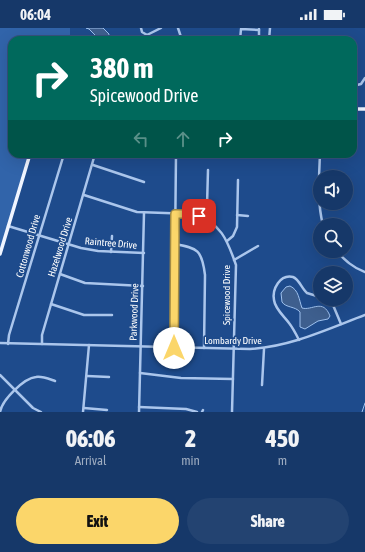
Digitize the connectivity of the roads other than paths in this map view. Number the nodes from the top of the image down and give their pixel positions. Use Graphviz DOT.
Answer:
graph roads {
  1 [pos="140,28"];
  2 [pos="161,28"];
  3 [pos="259,29"];
  4 [pos="240,36"];
  5 [pos="365,78"];
  6 [pos="357,85"];
  7 [pos="29,158"];
  8 [pos="63,158"];
  9 [pos="94,158"];
  10 [pos="176,158"];
  11 [pos="320,158"];
  12 [pos="93,165"];
  13 [pos="208,170"];
  14 [pos="238,180"];
  15 [pos="144,182"];
  16 [pos="84,195"];
  17 [pos="144,213"];
  18 [pos="175,214"];
  19 [pos="237,215"];
  20 [pos="248,216"];
  21 [pos="203,218"];
  22 [pos="322,218"];
  23 [pos="8,226"];
  24 [pos="39,236"];
  25 [pos="112,236"];
  26 [pos="227,241"];
  27 [pos="174,244"];
  28 [pos="69,245"];
  29 [pos="258,246"];
  30 [pos="111,252"];
  31 [pos="144,253"];
  32 [pos="0,254"];
  33 [pos="343,258"];
  34 [pos="234,260"];
  35 [pos="365,272"];
  36 [pos="60,274"];
  37 [pos="143,286"];
  38 [pos="313,295"];
  39 [pos="51,304"];
  40 [pos="334,306"];
  41 [pos="112,315"];
  42 [pos="365,315"];
  43 [pos="341,324"];
  44 [pos="299,340"];
  45 [pos="0,343"];
  46 [pos="8,344"];
  47 [pos="42,344"];
  48 [pos="89,345"];
  49 [pos="141,346"];
  50 [pos="174,348"];
  51 [pos="204,348"];
  52 [pos="264,348"];
  53 [pos="234,349"];
  54 [pos="140,373"];
  55 [pos="0,374"];
  56 [pos="87,376"];
  57 [pos="108,378"];
  58 [pos="233,379"];
  59 [pos="55,381"];
  60 [pos="262,385"];
  61 [pos="16,390"];
  62 [pos="139,407"];
  63 [pos="84,408"];
  64 [pos="107,410"];
  65 [pos="0,412"];
  66 [pos="41,412"];
  67 [pos="83,412"];
  68 [pos="139,412"];
  69 [pos="197,412"];
  70 [pos="232,412"];
  1 -- 2 [label="street"];
  3 -- 4 [label="street"];
  5 -- 6 [label="street"];
  7 -- 23 [label="main road"];
  8 -- 24 [label="street, Cottonwood Drive"];
  9 -- 12 [label="street, Hazelwood Drive"];
  10 -- 18 [label="street"];
  11 -- 22 [label="street"];
  12 -- 15 [label="street"];
  12 -- 16 [label="street, Hazelwood Drive"];
  13 -- 21 [label="street"];
  14 -- 19 [label="street"];
  16 -- 17 [label="street, Spicewood Drive"];
  16 -- 28 [label="street, Hazelwood Drive"];
  17 -- 18 [label="street, Spicewood Drive"];
  17 -- 31 [label="street, Parkwood Drive"];
  18 -- 21 [label="street, Spicewood Drive"];
  18 -- 27 [label="street"];
  19 -- 20 [label="street"];
  19 -- 26 [label="street"];
  21 -- 26 [label="street, Spicewood Drive"];
  23 -- 24 [label="street, Raintree Drive"];
  23 -- 32 [label="main road"];
  24 -- 28 [label="street, Raintree Drive"];
  24 -- 46 [label="street, Cottonwood Drive"];
  25 -- 30 [label="street"];
  26 -- 34 [label="street, Spicewood Drive"];
  27 -- 50 [label="street"];
  27 -- 51 [label="street"];
  28 -- 30 [label="street, Raintree Drive"];
  28 -- 36 [label="street, Hazelwood Drive"];
  29 -- 34 [label="street"];
  30 -- 31 [label="street, Raintree Drive"];
  31 -- 37 [label="street, Parkwood Drive"];
  33 -- 35 [label="street"];
  34 -- 53 [label="street, Spicewood Drive"];
  36 -- 37 [label="street"];
  36 -- 39 [label="street, Hazelwood Drive"];
  37 -- 49 [label="street, Parkwood Drive"];
  38 -- 44 [label="street"];
  39 -- 41 [label="street"];
  39 -- 47 [label="street, Hazelwood Drive"];
  40 -- 43 [label="street"];
  42 -- 43 [label="street, Lombardy Drive"];
  43 -- 44 [label="street, Lombardy Drive"];
  44 -- 52 [label="street, Lombardy Drive"];
  45 -- 46 [label="street, Lombardy Drive"];
  46 -- 47 [label="street, Lombardy Drive"];
  47 -- 48 [label="street, Lombardy Drive"];
  48 -- 49 [label="street, Lombardy Drive"];
  48 -- 56 [label="street"];
  49 -- 50 [label="street, Lombardy Drive"];
  49 -- 54 [label="street, Parkwood Drive"];
  50 -- 51 [label="street, Lombardy Drive"];
  51 -- 53 [label="street, Lombardy Drive"];
  52 -- 53 [label="street, Lombardy Drive"];
  52 -- 60 [label="street"];
  53 -- 58 [label="street, Spicewood Drive"];
  54 -- 58 [label="street"];
  54 -- 62 [label="street, Parkwood Drive"];
  55 -- 61 [label="street"];
  56 -- 57 [label="street"];
  56 -- 63 [label="street"];
  58 -- 70 [label="street, Spicewood Drive"];
  59 -- 61 [label="street"];
  61 -- 65 [label="street"];
  61 -- 66 [label="street"];
  62 -- 68 [label="street, Parkwood Drive"];
  62 -- 69 [label="street"];
  63 -- 64 [label="street"];
  63 -- 67 [label="street"];
}
